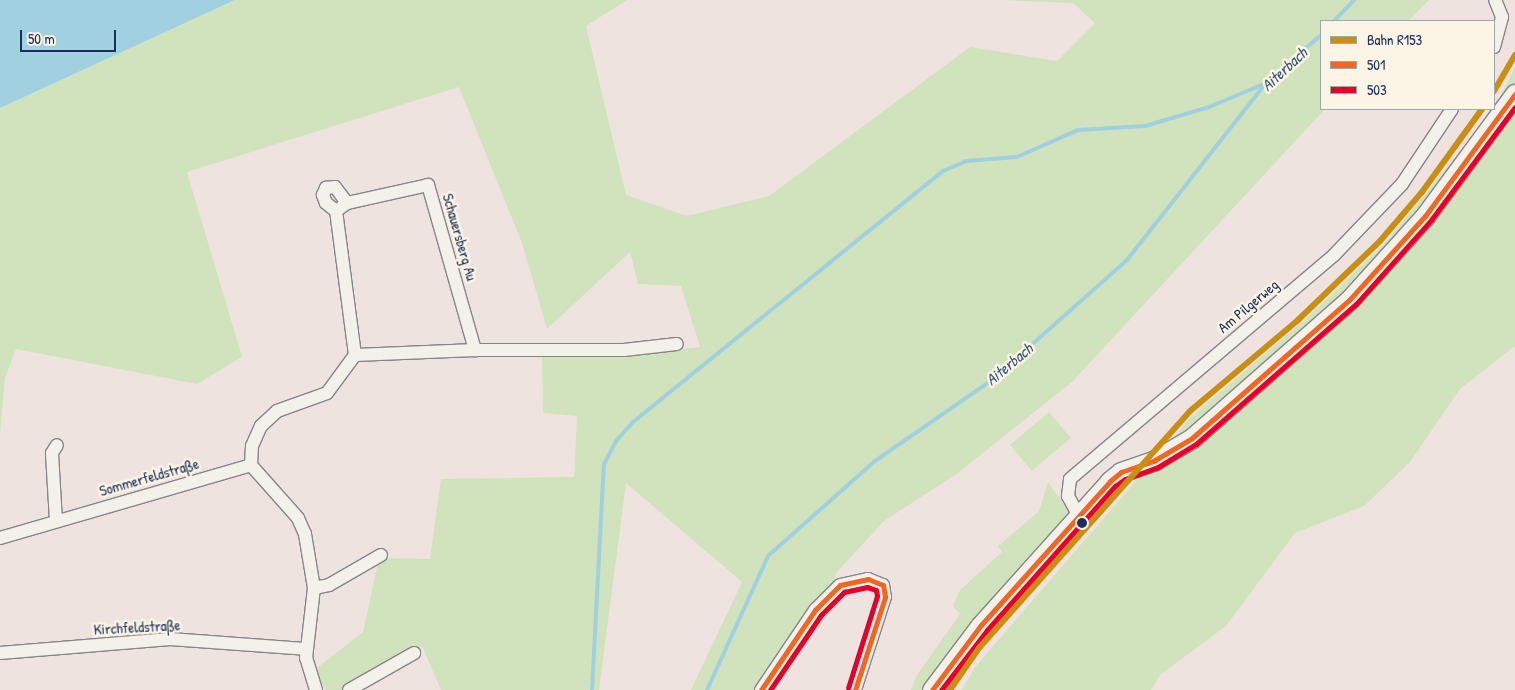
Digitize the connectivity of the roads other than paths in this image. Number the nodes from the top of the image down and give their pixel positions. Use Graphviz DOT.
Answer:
graph roads {
  1 [pos="1495,0"];
  2 [pos="1495,43"];
  3 [pos="1515,94"];
  4 [pos="1451,110"];
  5 [pos="347,202"];
  6 [pos="336,211"];
  7 [pos="677,344"];
  8 [pos="475,350"];
  9 [pos="355,356"];
  10 [pos="57,445"];
  11 [pos="251,465"];
  12 [pos="1079,516"];
  13 [pos="56,521"];
  14 [pos="0,538"];
  15 [pos="380,555"];
  16 [pos="314,588"];
  17 [pos="305,649"];
  18 [pos="0,652"];
  19 [pos="414,653"];
  20 [pos="316,690"];
  21 [pos="349,690"];
  22 [pos="761,690"];
  23 [pos="855,690"];
  24 [pos="932,690"];
  1 -- 2 [label="street"];
  3 -- 12 [label="main road"];
  4 -- 12 [label="street, Am Pilgerweg"];
  5 -- 6 [label="street, Schauersberg Au"];
  5 -- 6 [label="street"];
  5 -- 8 [label="street, Schauersberg Au"];
  6 -- 9 [label="street"];
  7 -- 8 [label="street"];
  8 -- 9 [label="street"];
  9 -- 11 [label="street"];
  10 -- 13 [label="street"];
  11 -- 13 [label="street, Sommerfeldstraße"];
  11 -- 16 [label="street"];
  12 -- 24 [label="main road"];
  13 -- 14 [label="street, Sommerfeldstraße"];
  15 -- 16 [label="street"];
  16 -- 17 [label="street"];
  17 -- 18 [label="street, Kirchfeldstraße"];
  17 -- 20 [label="street"];
  19 -- 21 [label="street"];
  22 -- 23 [label="street"];
}
